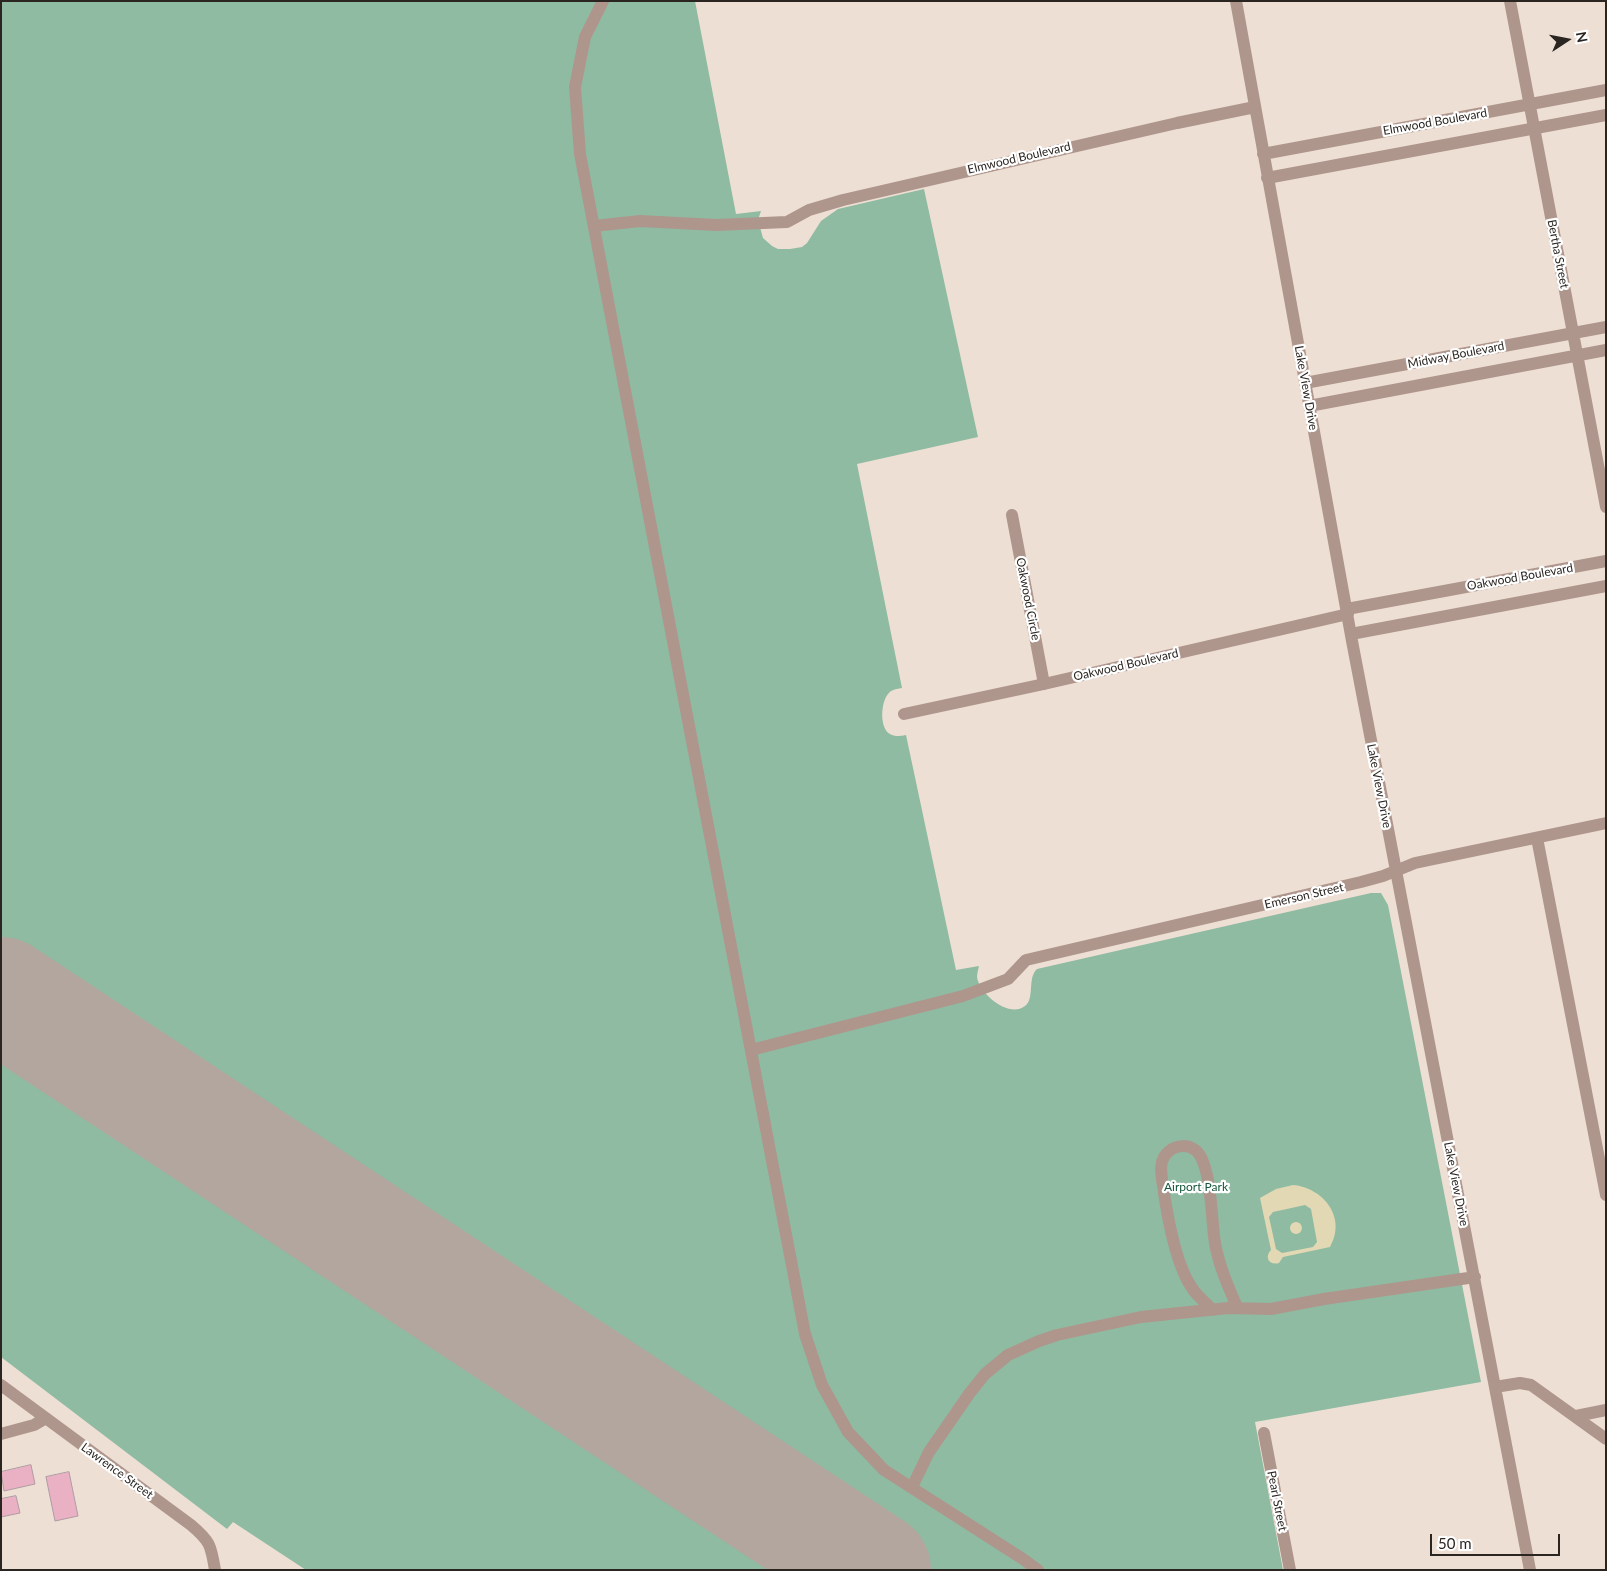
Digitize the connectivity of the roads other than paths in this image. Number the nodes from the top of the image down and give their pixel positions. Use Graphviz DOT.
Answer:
graph roads {
  1 [pos="603,1"];
  2 [pos="1236,1"];
  3 [pos="1510,1"];
  4 [pos="1606,90"];
  5 [pos="1530,104"];
  6 [pos="1255,107"];
  7 [pos="1606,115"];
  8 [pos="1534,129"];
  9 [pos="1263,154"];
  10 [pos="1268,178"];
  11 [pos="594,226"];
  12 [pos="1606,328"];
  13 [pos="1573,334"];
  14 [pos="1606,350"];
  15 [pos="1577,356"];
  16 [pos="1305,383"];
  17 [pos="1309,406"];
  18 [pos="1606,507"];
  19 [pos="1012,515"];
  20 [pos="1606,561"];
  21 [pos="1606,586"];
  22 [pos="1347,611"];
  23 [pos="1351,634"];
  24 [pos="1044,684"];
  25 [pos="904,714"];
  26 [pos="1606,823"];
  27 [pos="1537,838"];
  28 [pos="1395,871"];
  29 [pos="751,1050"];
  30 [pos="1606,1195"];
  31 [pos="1475,1277"];
  32 [pos="1237,1307"];
  33 [pos="1213,1310"];
  34 [pos="1,1385"];
  35 [pos="1495,1387"];
  36 [pos="1606,1410"];
  37 [pos="1576,1416"];
  38 [pos="46,1418"];
  39 [pos="1264,1433"];
  40 [pos="1,1434"];
  41 [pos="1606,1439"];
  42 [pos="912,1487"];
  43 [pos="215,1570"];
  44 [pos="1038,1570"];
  45 [pos="1290,1570"];
  46 [pos="1530,1570"];
  1 -- 11 [label="street"];
  2 -- 6 [label="street, Lake View Drive"];
  3 -- 5 [label="street, Bertha Street"];
  4 -- 5 [label="street, Elmwood Boulevard"];
  5 -- 8 [label="street, Bertha Street"];
  5 -- 9 [label="street, Elmwood Boulevard"];
  6 -- 9 [label="street, Lake View Drive"];
  6 -- 11 [label="street, Elmwood Boulevard"];
  7 -- 8 [label="street, Elmwood Boulevard"];
  8 -- 10 [label="street, Elmwood Boulevard"];
  8 -- 13 [label="street, Bertha Street"];
  9 -- 10 [label="street, Lake View Drive"];
  10 -- 16 [label="street, Lake View Drive"];
  11 -- 29 [label="street"];
  12 -- 13 [label="street, Midway Boulevard"];
  13 -- 15 [label="street, Bertha Street"];
  13 -- 16 [label="street, Midway Boulevard"];
  14 -- 15 [label="street, Midway Boulevard"];
  15 -- 17 [label="street, Midway Boulevard"];
  15 -- 18 [label="street, Bertha Street"];
  16 -- 17 [label="street, Lake View Drive"];
  17 -- 22 [label="street, Lake View Drive"];
  19 -- 24 [label="street, Oakwood Circle"];
  20 -- 22 [label="street, Oakwood Boulevard"];
  21 -- 23 [label="street, Oakwood Boulevard"];
  22 -- 23 [label="street, Lake View Drive"];
  22 -- 24 [label="street, Oakwood Boulevard"];
  23 -- 28 [label="street, Lake View Drive"];
  24 -- 25 [label="street, Oakwood Boulevard"];
  26 -- 27 [label="street, Emerson Street"];
  27 -- 28 [label="street, Emerson Street"];
  27 -- 30 [label="street"];
  28 -- 29 [label="street, Emerson Street"];
  28 -- 31 [label="street, Lake View Drive"];
  29 -- 42 [label="street"];
  31 -- 32 [label="street"];
  31 -- 35 [label="street, Lake View Drive"];
  32 -- 33 [label="street"];
  32 -- 33 [label="street"];
  33 -- 42 [label="street"];
  34 -- 38 [label="street, Lawrence Street"];
  35 -- 37 [label="street"];
  35 -- 46 [label="street, Lake View Drive"];
  36 -- 37 [label="street"];
  37 -- 41 [label="street"];
  38 -- 40 [label="street"];
  38 -- 43 [label="street, Lawrence Street"];
  39 -- 45 [label="street, Pearl Street"];
  42 -- 44 [label="street"];
}
